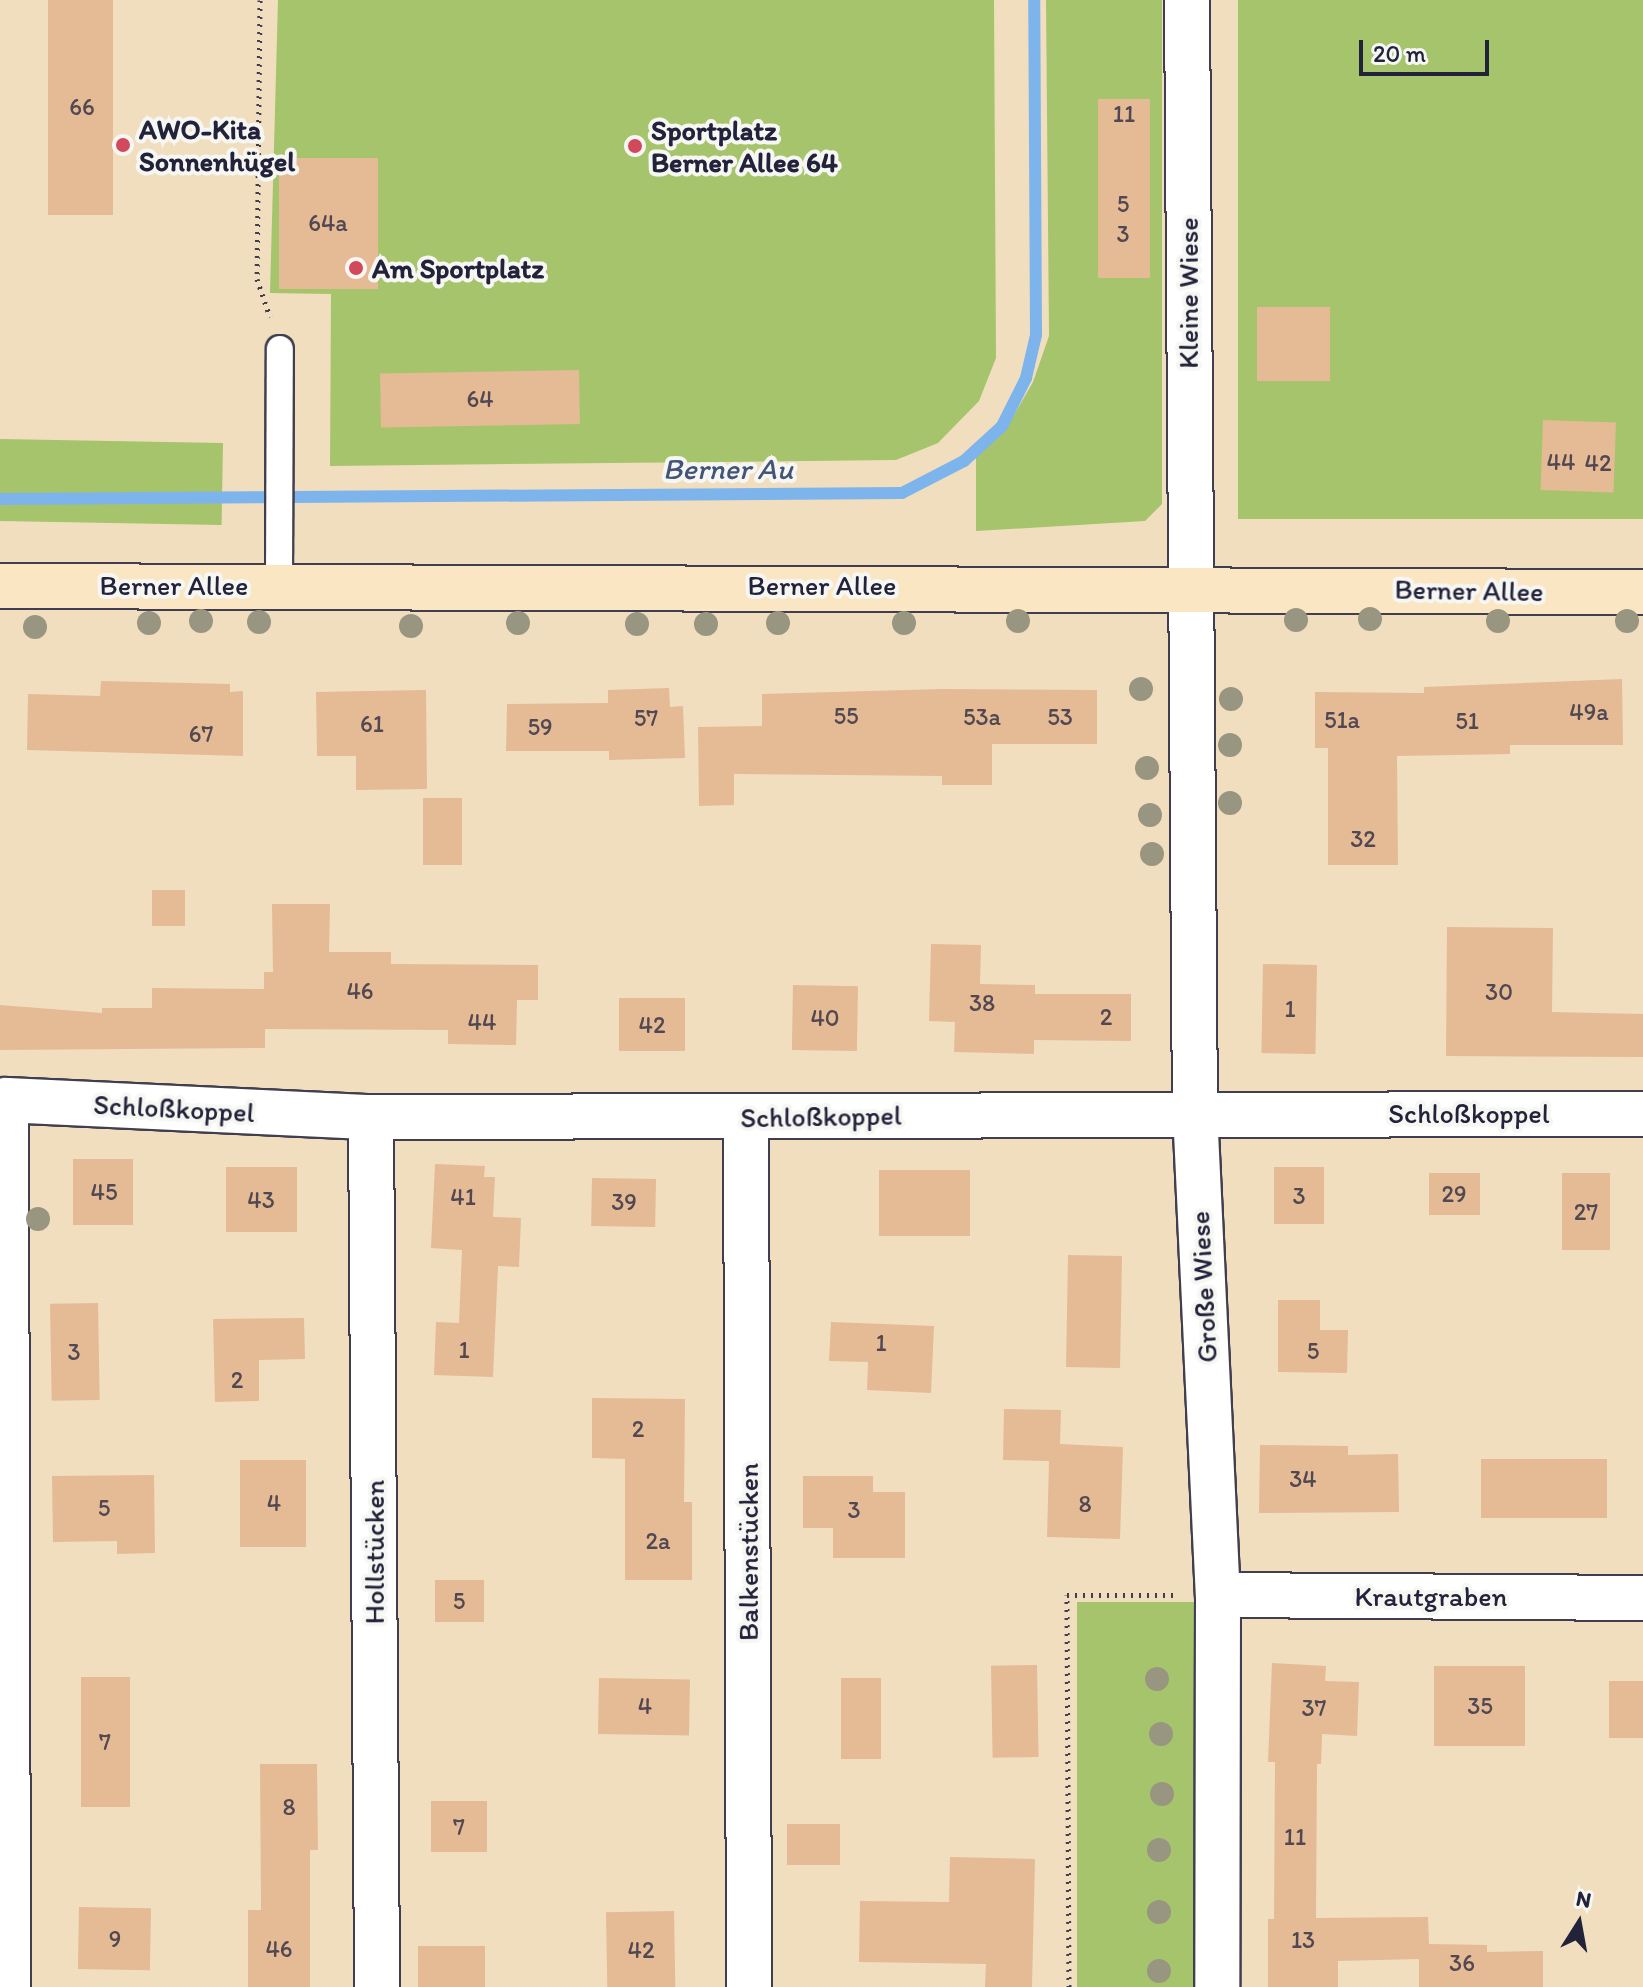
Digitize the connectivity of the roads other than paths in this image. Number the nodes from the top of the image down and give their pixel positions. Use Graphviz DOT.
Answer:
graph roads {
  1 [pos="1187,0"];
  2 [pos="280,349"];
  3 [pos="279,584"];
  4 [pos="0,586"];
  5 [pos="1188,586"];
  6 [pos="1643,592"];
  7 [pos="3,1100"];
  8 [pos="1195,1111"];
  9 [pos="1643,1114"];
  10 [pos="371,1117"];
  11 [pos="746,1117"];
  12 [pos="1218,1595"];
  13 [pos="1643,1598"];
  14 [pos="8,1987"];
  15 [pos="377,1987"];
  16 [pos="749,1987"];
  17 [pos="1217,1987"];
  1 -- 5 [label="street, Kleine Wiese"];
  2 -- 3 [label="lane"];
  3 -- 4 [label="street, Berner Allee"];
  3 -- 5 [label="street, Berner Allee"];
  5 -- 6 [label="street, Berner Allee"];
  5 -- 8 [label="street, Große Wiese"];
  7 -- 10 [label="street, Schloßkoppel"];
  7 -- 14 [label="street"];
  8 -- 9 [label="street, Schloßkoppel"];
  8 -- 11 [label="street, Schloßkoppel"];
  8 -- 12 [label="street, Große Wiese"];
  10 -- 11 [label="street, Schloßkoppel"];
  10 -- 15 [label="street, Hollstücken"];
  11 -- 16 [label="street, Balkenstücken"];
  12 -- 13 [label="street, Krautgraben"];
  12 -- 17 [label="street, Große Wiese"];
}
